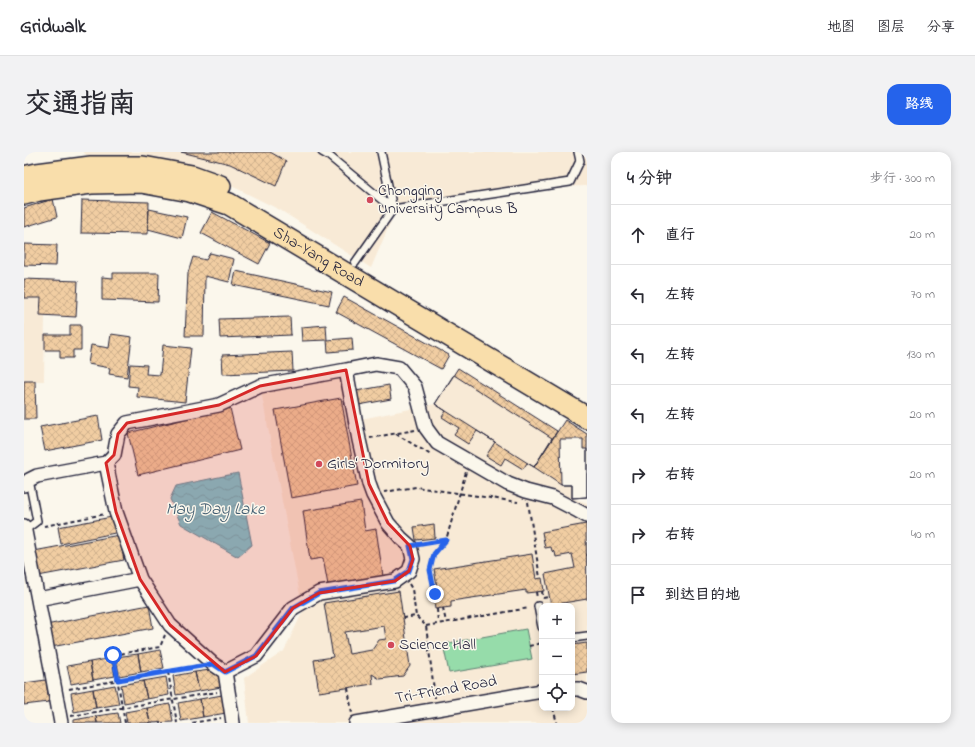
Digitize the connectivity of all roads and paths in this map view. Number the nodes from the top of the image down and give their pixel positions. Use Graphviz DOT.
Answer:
graph roads {
  1 [pos="322,152"];
  2 [pos="381,152"];
  3 [pos="578,152"];
  4 [pos="24,177"];
  5 [pos="24,194"];
  6 [pos="393,209"];
  7 [pos="355,263"];
  8 [pos="346,370"];
  9 [pos="587,403"];
  10 [pos="587,418"];
  11 [pos="426,428"];
  12 [pos="359,440"];
  13 [pos="470,462"];
  14 [pos="106,463"];
  15 [pos="27,483"];
  16 [pos="459,494"];
  17 [pos="373,495"];
  18 [pos="525,498"];
  19 [pos="535,504"];
  20 [pos="116,512"];
  21 [pos="587,516"];
  22 [pos="24,528"];
  23 [pos="446,540"];
  24 [pos="410,546"];
  25 [pos="540,578"];
  26 [pos="140,579"];
  27 [pos="412,588"];
  28 [pos="542,591"];
  29 [pos="536,592"];
  30 [pos="435,594"];
  31 [pos="549,597"];
  32 [pos="543,598"];
  33 [pos="38,599"];
  34 [pos="538,606"];
  35 [pos="443,608"];
  36 [pos="437,609"];
  37 [pos="539,611"];
  38 [pos="416,616"];
  39 [pos="403,618"];
  40 [pos="446,622"];
  41 [pos="438,623"];
  42 [pos="170,625"];
  43 [pos="426,626"];
  44 [pos="587,636"];
  45 [pos="575,638"];
  46 [pos="539,644"];
  47 [pos="529,646"];
  48 [pos="213,664"];
  49 [pos="168,672"];
  50 [pos="225,672"];
  51 [pos="118,680"];
  52 [pos="348,688"];
  53 [pos="69,689"];
  54 [pos="210,689"];
  55 [pos="575,689"];
  56 [pos="228,690"];
  57 [pos="539,692"];
  58 [pos="587,692"];
  59 [pos="187,693"];
  60 [pos="210,693"];
  61 [pos="188,696"];
  62 [pos="158,697"];
  63 [pos="173,699"];
  64 [pos="136,701"];
  65 [pos="159,702"];
  66 [pos="136,705"];
  67 [pos="122,708"];
  68 [pos="436,709"];
  69 [pos="554,711"];
  70 [pos="215,715"];
  71 [pos="192,719"];
  72 [pos="215,719"];
  73 [pos="66,720"];
  74 [pos="232,720"];
  75 [pos="354,720"];
  76 [pos="125,723"];
  77 [pos="177,723"];
  78 [pos="193,723"];
  79 [pos="557,723"];
  1 -- 6 [label="lane"];
  2 -- 6 [label="lane"];
  3 -- 6 [label="lane"];
  4 -- 7 [label="main road, Sha-Yang Road"];
  5 -- 10 [label="main road, Sha-Yang Road"];
  6 -- 7 [label="lane"];
  7 -- 9 [label="main road, Sha-Yang Road"];
  8 -- 11 [label="street"];
  8 -- 12 [label="street"];
  8 -- 14 [label="street"];
  11 -- 12 [label="path"];
  11 -- 13 [label="street"];
  12 -- 17 [label="street"];
  13 -- 16 [label="path"];
  13 -- 18 [label="street"];
  14 -- 15 [label="street"];
  14 -- 20 [label="street"];
  15 -- 22 [label="lane"];
  16 -- 17 [label="path"];
  16 -- 18 [label="path"];
  16 -- 23 [label="path"];
  17 -- 24 [label="street"];
  18 -- 19 [label="path"];
  18 -- 21 [label="street"];
  18 -- 25 [label="path"];
  20 -- 22 [label="path"];
  20 -- 26 [label="street"];
  22 -- 33 [label="street"];
  23 -- 24 [label="path"];
  23 -- 30 [label="path"];
  24 -- 50 [label="street"];
  26 -- 33 [label="street"];
  26 -- 42 [label="street"];
  27 -- 38 [label="path"];
  28 -- 32 [label="path"];
  29 -- 32 [label="path"];
  31 -- 32 [label="path"];
  33 -- 73 [label="street"];
  34 -- 37 [label="lane"];
  34 -- 40 [label="path"];
  35 -- 40 [label="path"];
  36 -- 41 [label="path"];
  38 -- 39 [label="path"];
  38 -- 43 [label="path"];
  40 -- 41 [label="path"];
  41 -- 43 [label="path"];
  42 -- 48 [label="street"];
  42 -- 51 [label="path"];
  43 -- 68 [label="path"];
  44 -- 45 [label="lane"];
  46 -- 47 [label="path"];
  48 -- 49 [label="path"];
  48 -- 50 [label="street"];
  49 -- 51 [label="path"];
  49 -- 63 [label="path"];
  50 -- 56 [label="street"];
  51 -- 53 [label="path"];
  51 -- 67 [label="path"];
  52 -- 75 [label="path"];
  54 -- 60 [label="path"];
  55 -- 58 [label="street"];
  56 -- 60 [label="path"];
  56 -- 74 [label="street"];
  57 -- 68 [label="street, Tri-Friend Road"];
  59 -- 61 [label="path"];
  60 -- 61 [label="path"];
  61 -- 63 [label="path"];
  62 -- 65 [label="path"];
  63 -- 65 [label="path"];
  63 -- 77 [label="path"];
  64 -- 66 [label="path"];
  65 -- 66 [label="path"];
  66 -- 67 [label="path"];
  67 -- 73 [label="path"];
  67 -- 76 [label="path"];
  68 -- 75 [label="street, Tri-Friend Road"];
  69 -- 79 [label="path"];
  70 -- 72 [label="path"];
  71 -- 78 [label="path"];
  72 -- 74 [label="path"];
  72 -- 78 [label="path"];
}
